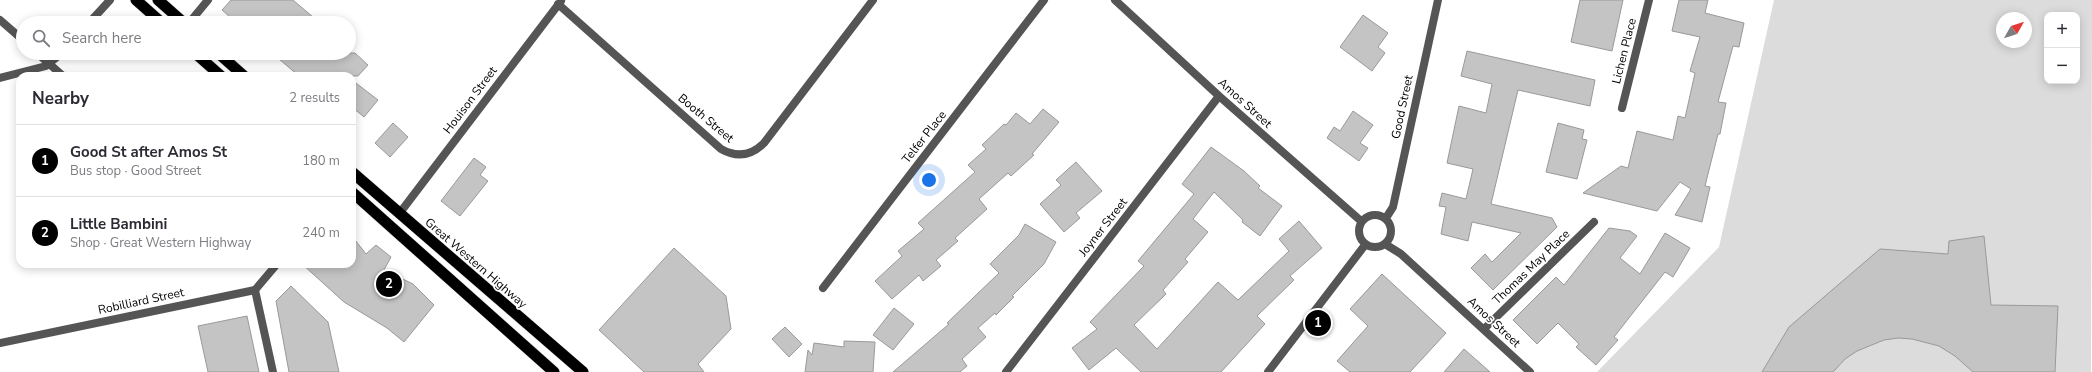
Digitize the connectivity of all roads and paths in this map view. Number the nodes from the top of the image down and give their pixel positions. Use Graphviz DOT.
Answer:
graph roads {
  1 [pos="110,0"];
  2 [pos="136,0"];
  3 [pos="158,0"];
  4 [pos="208,0"];
  5 [pos="873,0"];
  6 [pos="1044,0"];
  7 [pos="1115,0"];
  8 [pos="1438,0"];
  9 [pos="1649,0"];
  10 [pos="560,2"];
  11 [pos="95,16"];
  12 [pos="154,16"];
  13 [pos="176,16"];
  14 [pos="195,16"];
  15 [pos="0,20"];
  16 [pos="16,34"];
  17 [pos="45,60"];
  18 [pos="54,60"];
  19 [pos="203,60"];
  20 [pos="226,60"];
  21 [pos="49,64"];
  22 [pos="23,72"];
  23 [pos="58,72"];
  24 [pos="216,72"];
  25 [pos="239,72"];
  26 [pos="16,74"];
  27 [pos="0,78"];
  28 [pos="1219,96"];
  29 [pos="1622,108"];
  30 [pos="356,176"];
  31 [pos="356,196"];
  32 [pos="399,214"];
  33 [pos="1386,218"];
  34 [pos="1361,221"];
  35 [pos="1594,222"];
  36 [pos="1385,244"];
  37 [pos="1365,245"];
  38 [pos="273,268"];
  39 [pos="823,288"];
  40 [pos="254,290"];
  41 [pos="1484,328"];
  42 [pos="0,343"];
  43 [pos="273,372"];
  44 [pos="554,372"];
  45 [pos="583,372"];
  46 [pos="1006,372"];
  47 [pos="1268,372"];
  48 [pos="1530,372"];
  1 -- 11 [label="street"];
  2 -- 12 [label="highway"];
  3 -- 13 [label="highway"];
  4 -- 14 [label="street"];
  5 -- 10 [label="street, Booth Street"];
  6 -- 39 [label="street, Telfer Place"];
  7 -- 28 [label="street, Amos Street"];
  8 -- 33 [label="street, Good Street"];
  9 -- 29 [label="street, Lichen Place"];
  10 -- 32 [label="street, Houison Street"];
  15 -- 16 [label="street"];
  17 -- 21 [label="street"];
  18 -- 21 [label="street"];
  19 -- 24 [label="highway"];
  20 -- 25 [label="highway"];
  21 -- 22 [label="street"];
  21 -- 23 [label="street"];
  26 -- 27 [label="street"];
  28 -- 34 [label="street, Amos Street"];
  28 -- 46 [label="street, Joyner Street"];
  30 -- 32 [label="highway, Great Western Highway"];
  31 -- 44 [label="highway"];
  32 -- 45 [label="highway, Great Western Highway"];
  33 -- 34 [label="street"];
  33 -- 36 [label="street"];
  34 -- 37 [label="street"];
  35 -- 41 [label="street, Thomas May Place"];
  36 -- 37 [label="street"];
  36 -- 41 [label="street, Amos Street"];
  37 -- 47 [label="street"];
  38 -- 40 [label="street"];
  40 -- 42 [label="street, Robilliard Street"];
  40 -- 43 [label="street"];
  41 -- 48 [label="street, Amos Street"];
}
